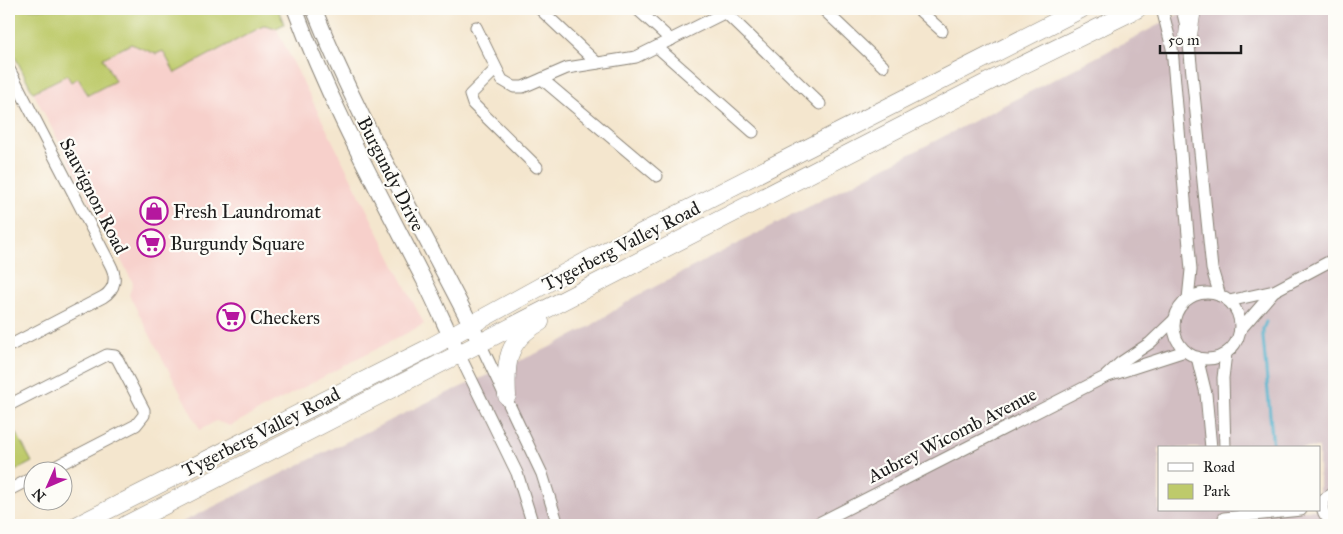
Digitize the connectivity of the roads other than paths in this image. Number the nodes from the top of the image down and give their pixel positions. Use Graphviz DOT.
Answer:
graph roads {
  1 [pos="295,9"];
  2 [pos="314,9"];
  3 [pos="540,9"];
  4 [pos="637,9"];
  5 [pos="823,9"];
  6 [pos="918,9"];
  7 [pos="1080,9"];
  8 [pos="1137,9"];
  9 [pos="1162,9"];
  10 [pos="1182,9"];
  11 [pos="1192,9"];
  12 [pos="728,11"];
  13 [pos="476,27"];
  14 [pos="942,31"];
  15 [pos="1188,35"];
  16 [pos="671,40"];
  17 [pos="657,47"];
  18 [pos="597,63"];
  19 [pos="883,66"];
  20 [pos="9,68"];
  21 [pos="496,69"];
  22 [pos="542,79"];
  23 [pos="820,104"];
  24 [pos="753,132"];
  25 [pos="537,167"];
  26 [pos="657,176"];
  27 [pos="1334,259"];
  28 [pos="606,277"];
  29 [pos="1274,291"];
  30 [pos="1224,298"];
  31 [pos="1188,299"];
  32 [pos="1174,320"];
  33 [pos="471,325"];
  34 [pos="1240,330"];
  35 [pos="450,336"];
  36 [pos="480,343"];
  37 [pos="9,346"];
  38 [pos="1186,351"];
  39 [pos="1226,353"];
  40 [pos="459,354"];
  41 [pos="1197,357"];
  42 [pos="1105,377"];
  43 [pos="507,396"];
  44 [pos="9,405"];
  45 [pos="1211,446"];
  46 [pos="1225,446"];
  47 [pos="64,462"];
  48 [pos="22,483"];
  49 [pos="9,490"];
  50 [pos="1334,492"];
  51 [pos="1321,508"];
  52 [pos="1282,512"];
  53 [pos="1224,518"];
  54 [pos="1334,521"];
  55 [pos="78,525"];
  56 [pos="126,525"];
  57 [pos="533,525"];
  58 [pos="558,525"];
  59 [pos="815,525"];
  1 -- 35 [label="main road, Burgundy Drive"];
  2 -- 33 [label="main road, Burgundy Drive"];
  3 -- 18 [label="street"];
  4 -- 16 [label="street"];
  5 -- 19 [label="street"];
  6 -- 14 [label="street"];
  7 -- 33 [label="main road, Tygerberg Valley Road"];
  8 -- 28 [label="main road, Tygerberg Valley Road"];
  9 -- 31 [label="street"];
  10 -- 15 [label="street"];
  11 -- 15 [label="main road"];
  12 -- 16 [label="street"];
  12 -- 23 [label="street"];
  13 -- 21 [label="street"];
  15 -- 30 [label="street"];
  16 -- 17 [label="street"];
  17 -- 18 [label="street"];
  17 -- 24 [label="street"];
  18 -- 22 [label="street"];
  20 -- 37 [label="street, Sauvignon Road"];
  21 -- 22 [label="street"];
  21 -- 25 [label="street"];
  22 -- 26 [label="street"];
  27 -- 29 [label="street"];
  28 -- 36 [label="main road, Tygerberg Valley Road"];
  28 -- 43 [label="main road"];
  29 -- 30 [label="street"];
  29 -- 34 [label="street"];
  30 -- 31 [label="street"];
  30 -- 34 [label="street"];
  31 -- 32 [label="street"];
  32 -- 38 [label="street"];
  32 -- 42 [label="street, Aubrey Wicomb Avenue"];
  33 -- 35 [label="main road, Tygerberg Valley Road"];
  33 -- 36 [label="main road, Burgundy Drive"];
  34 -- 39 [label="street"];
  35 -- 40 [label="main road, Burgundy Drive"];
  35 -- 55 [label="main road, Tygerberg Valley Road"];
  36 -- 40 [label="main road, Tygerberg Valley Road"];
  36 -- 43 [label="street"];
  38 -- 41 [label="street"];
  38 -- 42 [label="street, Aubrey Wicomb Avenue"];
  39 -- 41 [label="street"];
  39 -- 46 [label="street"];
  40 -- 56 [label="main road, Tygerberg Valley Road"];
  40 -- 57 [label="street"];
  41 -- 45 [label="street"];
  42 -- 59 [label="street, Aubrey Wicomb Avenue"];
  43 -- 58 [label="street"];
  44 -- 47 [label="street"];
  48 -- 49 [label="street"];
  50 -- 51 [label="street"];
  51 -- 54 [label="street"];
  52 -- 53 [label="street"];
}
